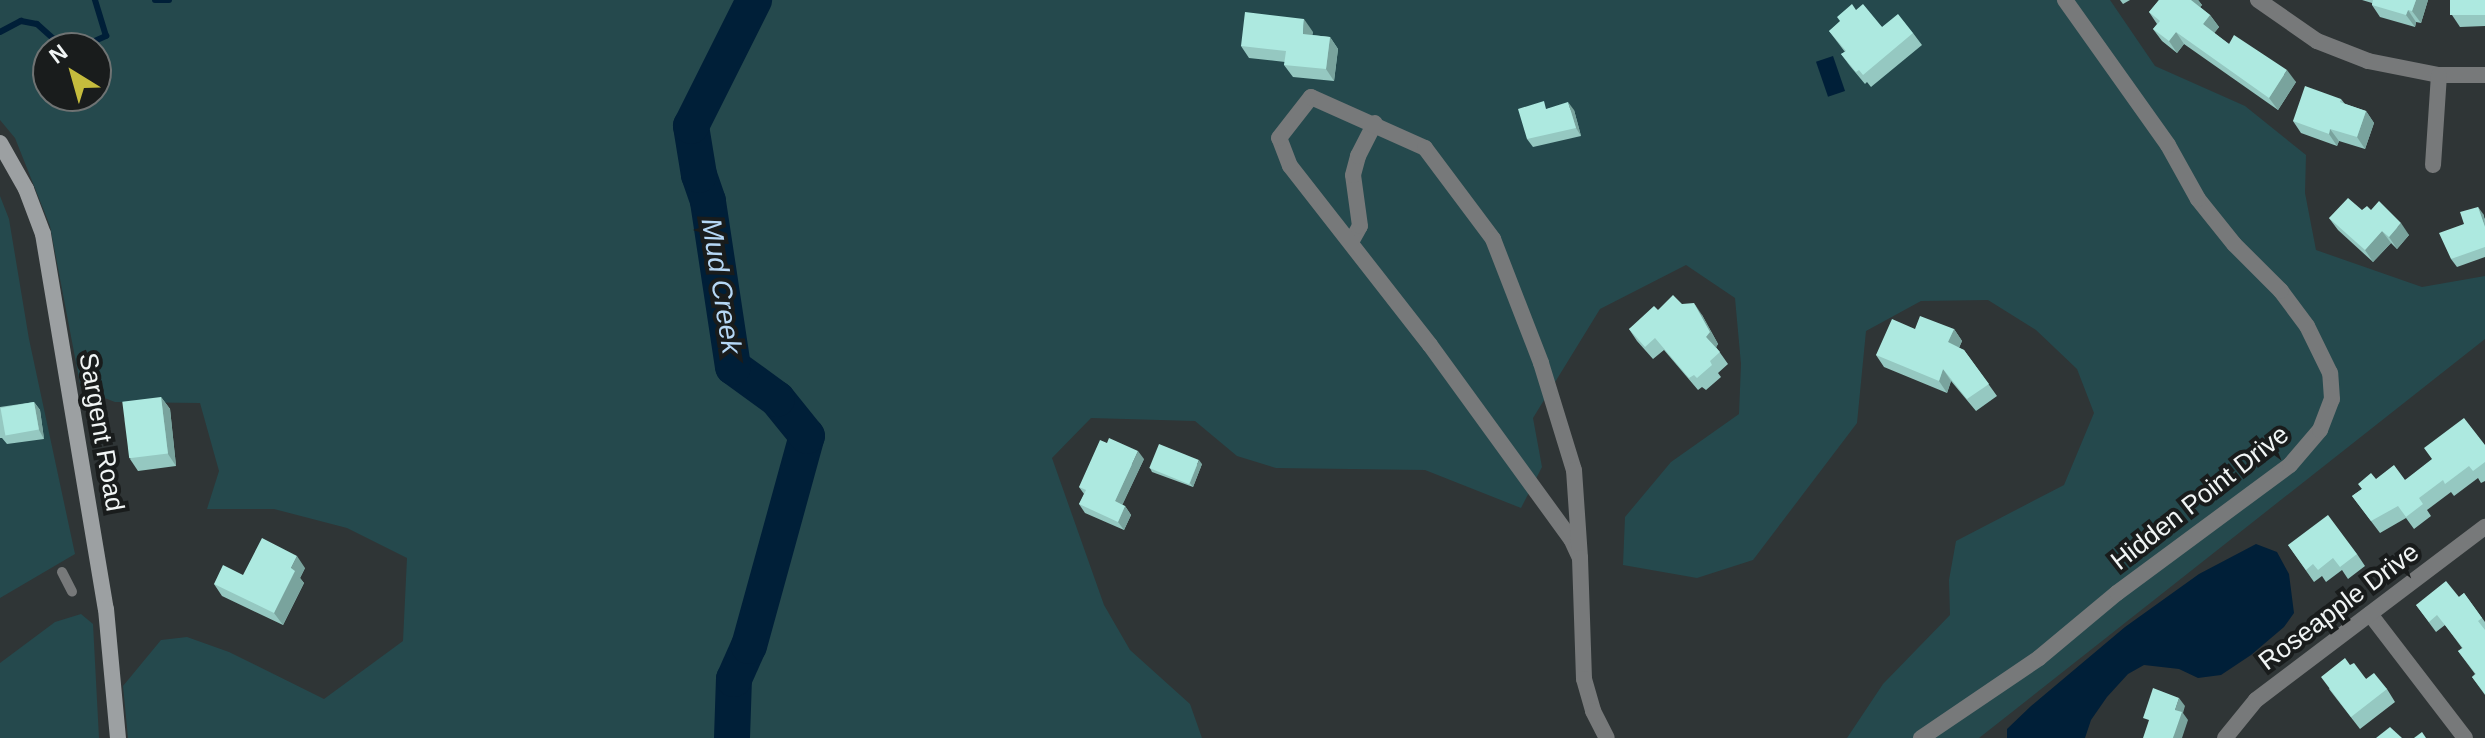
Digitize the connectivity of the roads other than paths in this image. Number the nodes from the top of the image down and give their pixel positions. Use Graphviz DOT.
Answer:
graph roads {
  1 [pos="2065,0"];
  2 [pos="2258,0"];
  3 [pos="2439,75"];
  4 [pos="2485,75"];
  5 [pos="1375,123"];
  6 [pos="0,143"];
  7 [pos="2433,165"];
  8 [pos="1351,242"];
  9 [pos="2485,527"];
  10 [pos="1580,558"];
  11 [pos="62,572"];
  12 [pos="72,592"];
  13 [pos="2370,614"];
  14 [pos="2226,735"];
  15 [pos="118,738"];
  16 [pos="1607,738"];
  17 [pos="1921,738"];
  18 [pos="2465,738"];
  1 -- 17 [label="street, Hidden Point Drive"];
  2 -- 3 [label="street"];
  3 -- 4 [label="street"];
  3 -- 7 [label="street"];
  5 -- 8 [label="street"];
  5 -- 8 [label="street"];
  5 -- 10 [label="street"];
  6 -- 15 [label="street, Sargent Road"];
  8 -- 10 [label="street"];
  9 -- 13 [label="street, Roseapple Drive"];
  10 -- 16 [label="street"];
  11 -- 12 [label="lane"];
  13 -- 14 [label="street, Roseapple Drive"];
  13 -- 18 [label="street"];
}
